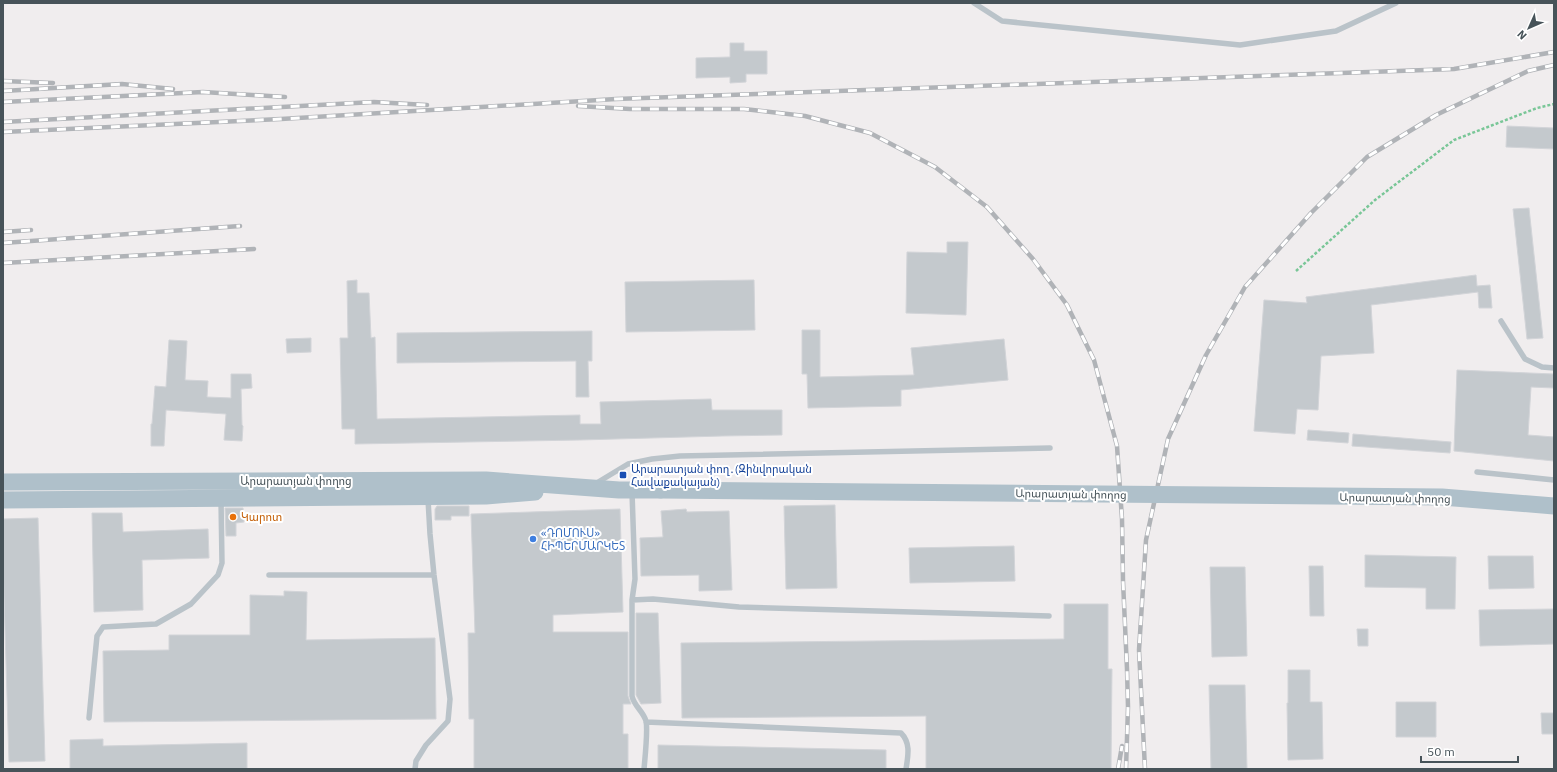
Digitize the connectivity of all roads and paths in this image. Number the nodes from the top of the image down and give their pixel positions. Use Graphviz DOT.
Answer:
graph roads {
  1 [pos="974,3"];
  2 [pos="1396,3"];
  3 [pos="1554,104"];
  4 [pos="1296,271"];
  5 [pos="1501,321"];
  6 [pos="1554,368"];
  7 [pos="1050,448"];
  8 [pos="1477,472"];
  9 [pos="1554,480"];
  10 [pos="3,482"];
  11 [pos="588,488"];
  12 [pos="632,490"];
  13 [pos="428,496"];
  14 [pos="221,498"];
  15 [pos="3,500"];
  16 [pos="1554,506"];
  17 [pos="270,575"];
  18 [pos="434,575"];
  19 [pos="632,600"];
  20 [pos="1049,616"];
  21 [pos="89,718"];
  22 [pos="646,722"];
  23 [pos="415,769"];
  24 [pos="644,769"];
  25 [pos="906,769"];
  1 -- 2 [label="lane"];
  3 -- 4 [label="path"];
  5 -- 6 [label="lane"];
  7 -- 11 [label="lane"];
  8 -- 9 [label="lane"];
  10 -- 11 [label="main road, Արարատյան փողոց"];
  11 -- 12 [label="main road, Արարատյան փողոց"];
  11 -- 13 [label="main road, Արարատյան փողոց"];
  12 -- 16 [label="main road, Արարատյան փողոց, bridge"];
  12 -- 19 [label="lane"];
  13 -- 14 [label="main road, Արարատյան փողոց"];
  13 -- 18 [label="lane"];
  14 -- 15 [label="main road, Արարատյան փողոց"];
  14 -- 21 [label="lane"];
  17 -- 18 [label="lane"];
  18 -- 23 [label="lane"];
  19 -- 20 [label="lane"];
  19 -- 22 [label="lane"];
  22 -- 24 [label="lane"];
  22 -- 25 [label="lane"];
}
